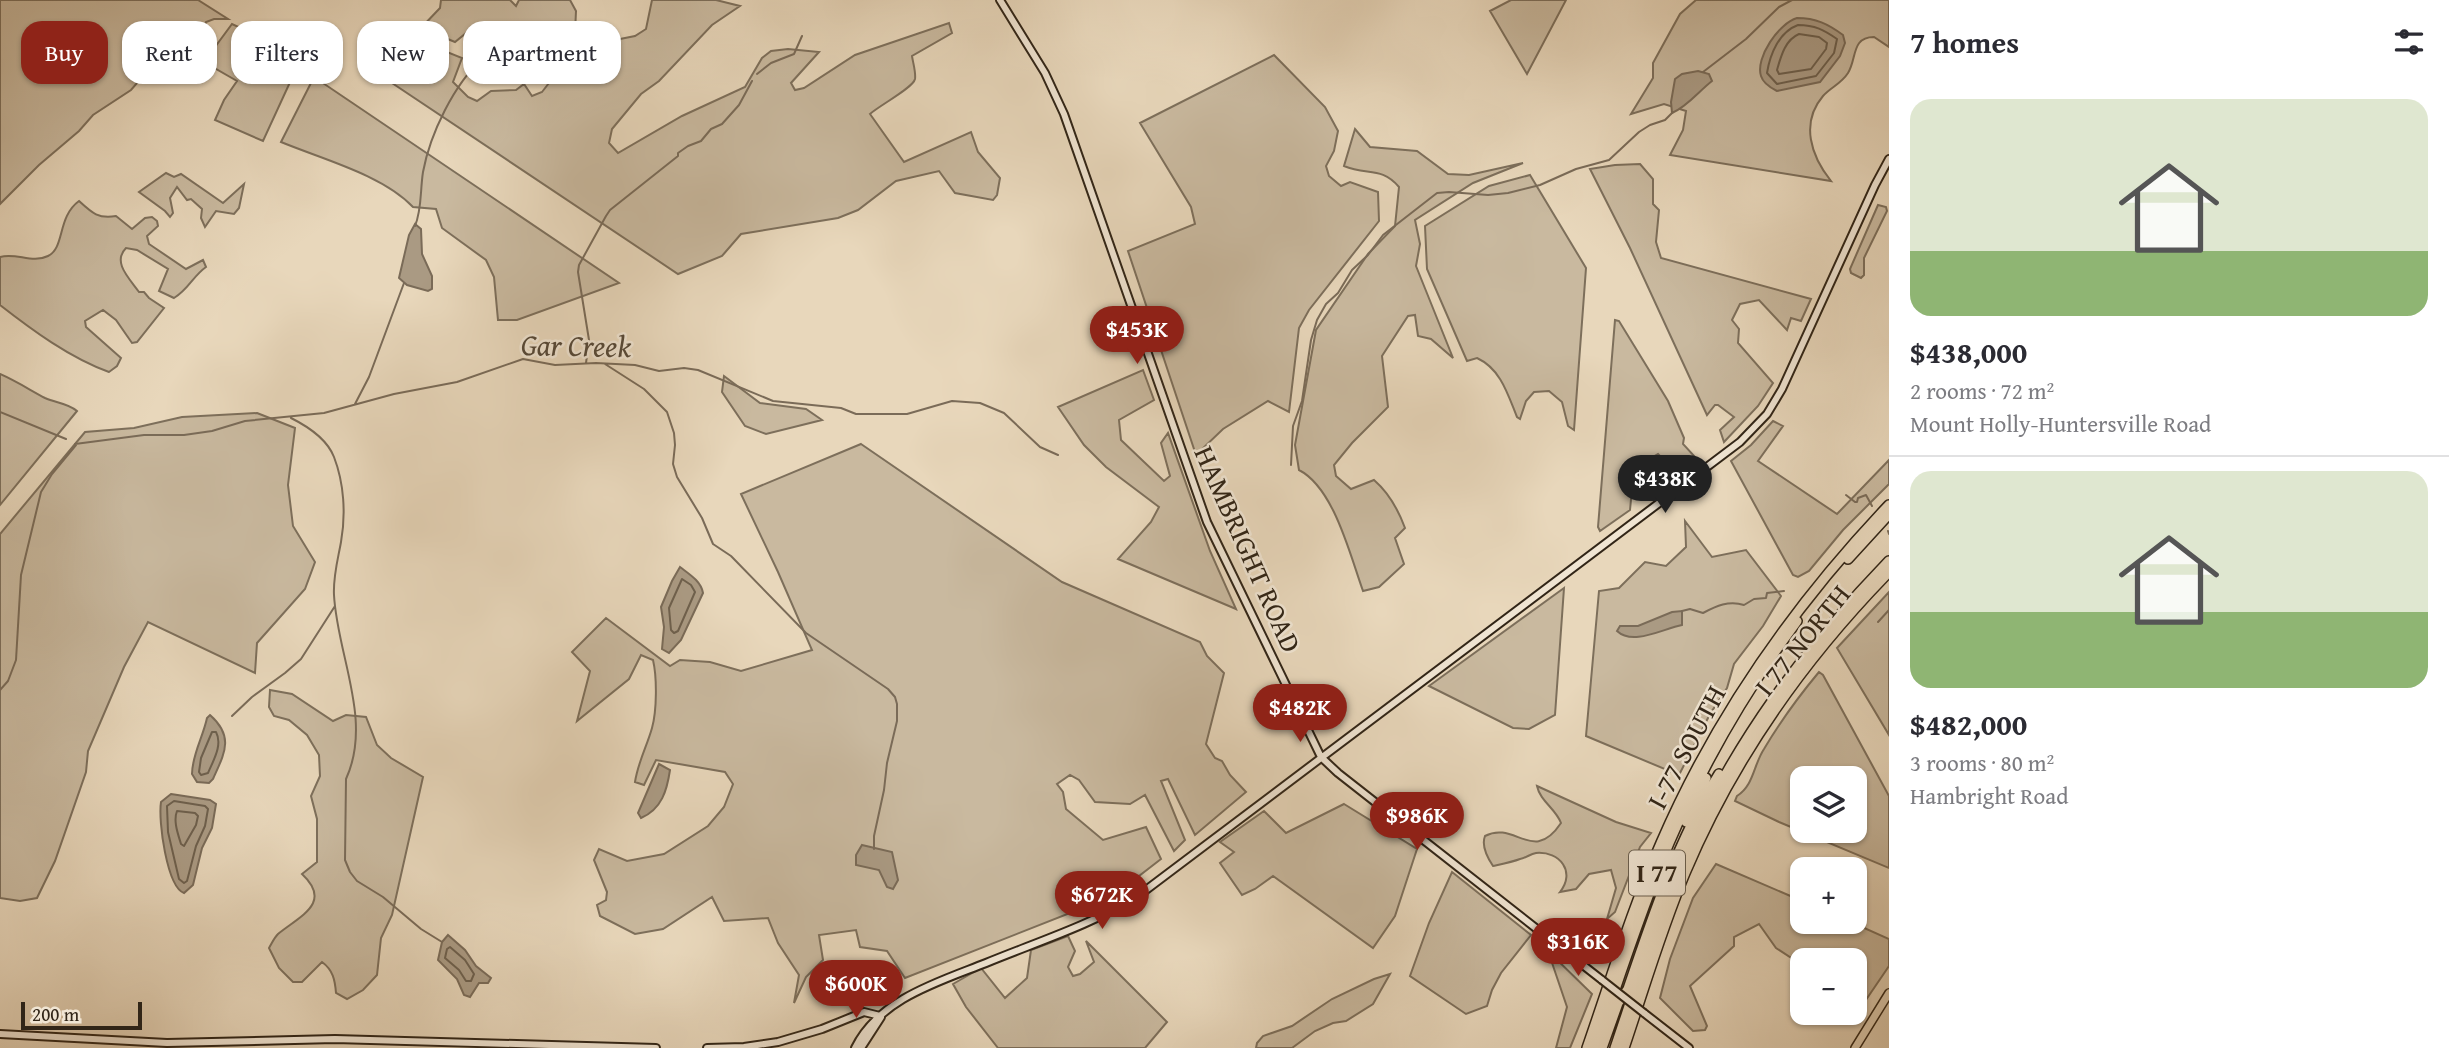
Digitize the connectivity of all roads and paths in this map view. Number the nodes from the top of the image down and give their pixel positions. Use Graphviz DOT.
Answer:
graph roads {
  1 [pos="1000,0"];
  2 [pos="1889,159"];
  3 [pos="1889,505"];
  4 [pos="1889,514"];
  5 [pos="1889,561"];
  6 [pos="1889,572"];
  7 [pos="1740,706"];
  8 [pos="1761,716"];
  9 [pos="1321,757"];
  10 [pos="1628,982"];
  11 [pos="1889,993"];
  12 [pos="1623,996"];
  13 [pos="881,1017"];
  14 [pos="0,1034"];
  15 [pos="656,1048"];
  16 [pos="707,1048"];
  17 [pos="855,1048"];
  18 [pos="862,1048"];
  19 [pos="1587,1048"];
  20 [pos="1595,1048"];
  21 [pos="1605,1048"];
  22 [pos="1615,1048"];
  23 [pos="1624,1048"];
  24 [pos="1689,1048"];
  25 [pos="1855,1048"];
  1 -- 9 [label="main road, HAMBRIGHT ROAD"];
  2 -- 9 [label="main road"];
  3 -- 19 [label="highway, I-77 SOUTH / I 77"];
  4 -- 7 [label="highway, I 77"];
  5 -- 8 [label="highway, I 77"];
  6 -- 23 [label="highway, I 77 NORTH / I 77"];
  7 -- 10 [label="highway"];
  7 -- 20 [label="highway, I 77"];
  8 -- 10 [label="highway"];
  8 -- 22 [label="highway, I 77"];
  9 -- 12 [label="main road, HAMBRIGHT ROAD, bridge"];
  9 -- 13 [label="main road"];
  10 -- 12 [label="highway"];
  11 -- 25 [label="main road"];
  12 -- 21 [label="highway"];
  12 -- 24 [label="main road, HAMBRIGHT ROAD, bridge"];
  13 -- 16 [label="main road"];
  13 -- 17 [label="main road"];
  13 -- 18 [label="main road"];
  14 -- 15 [label="main road"];
}
